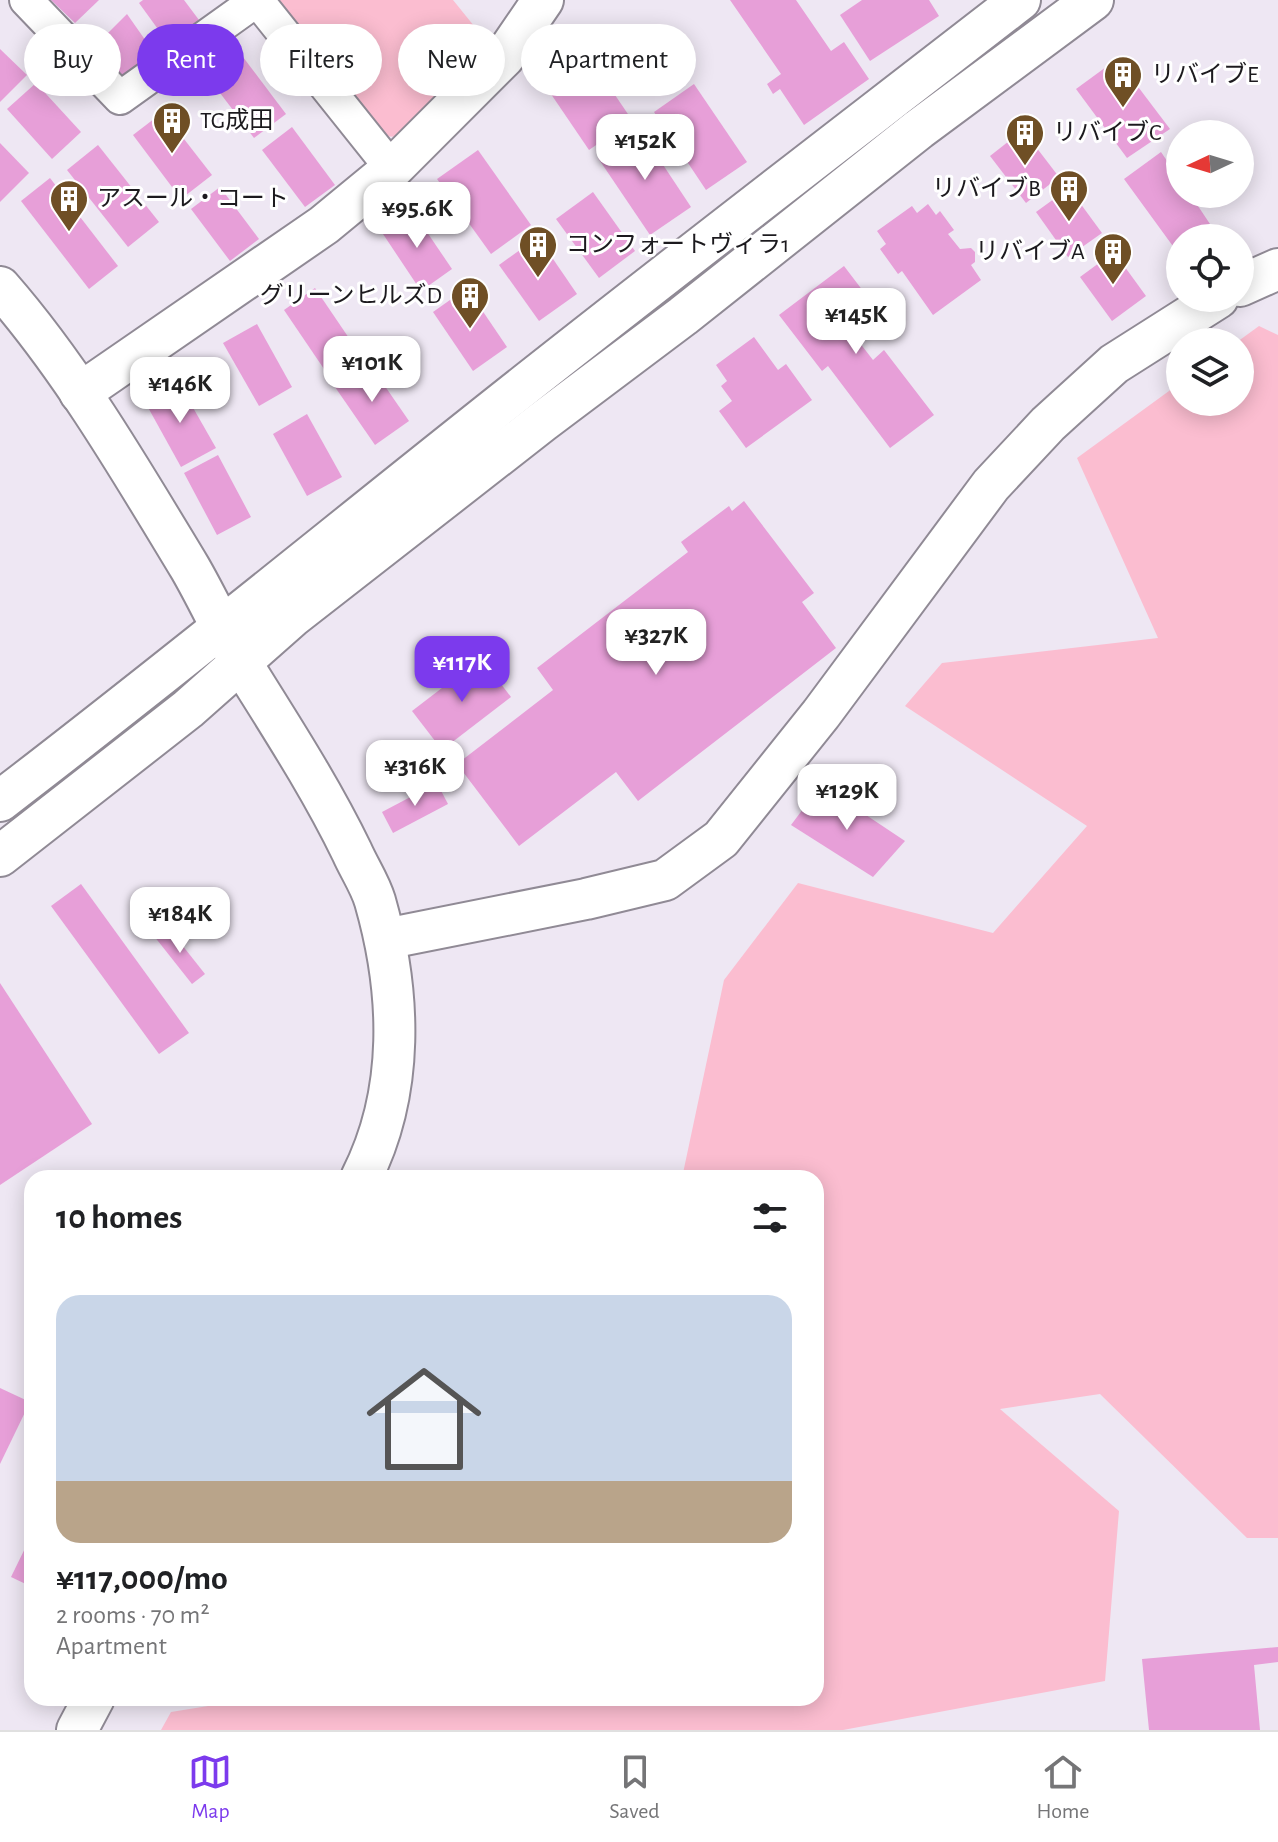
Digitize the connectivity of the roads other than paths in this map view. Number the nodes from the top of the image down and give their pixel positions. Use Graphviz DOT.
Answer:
graph roads {
  1 [pos="26,0"];
  2 [pos="543,0"];
  3 [pos="1020,0"];
  4 [pos="1093,0"];
  5 [pos="392,169"];
  6 [pos="1278,269"];
  7 [pos="1254,280"];
  8 [pos="0,287"];
  9 [pos="1196,312"];
  10 [pos="80,393"];
  11 [pos="221,627"];
  12 [pos="241,662"];
  13 [pos="0,801"];
  14 [pos="0,856"];
  15 [pos="385,939"];
  16 [pos="365,1170"];
  17 [pos="90,1706"];
  18 [pos="77,1730"];
  1 -- 5 [label="street"];
  2 -- 5 [label="street"];
  3 -- 11 [label="street"];
  4 -- 12 [label="street"];
  5 -- 10 [label="street"];
  6 -- 7 [label="street"];
  8 -- 10 [label="street"];
  9 -- 15 [label="street"];
  10 -- 11 [label="street"];
  11 -- 12 [label="street"];
  11 -- 13 [label="street"];
  12 -- 14 [label="street"];
  12 -- 15 [label="street"];
  15 -- 16 [label="street"];
  17 -- 18 [label="street"];
}
